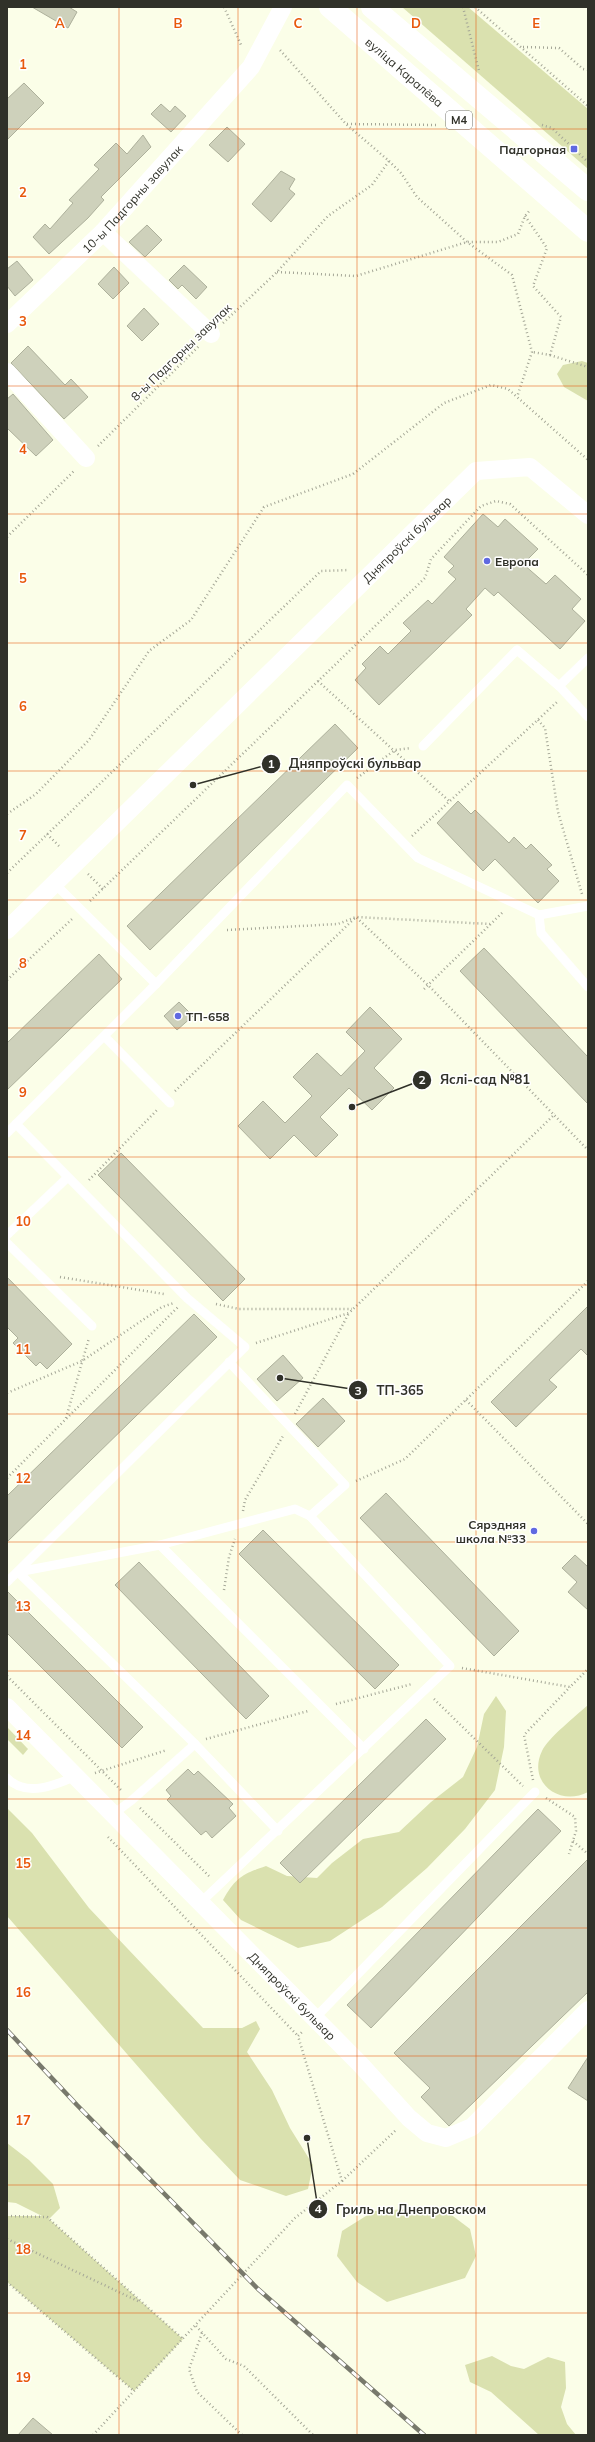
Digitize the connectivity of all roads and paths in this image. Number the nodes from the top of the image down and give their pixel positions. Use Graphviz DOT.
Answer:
graph roads {
  1 [pos="224,7"];
  2 [pos="283,7"];
  3 [pos="330,7"];
  4 [pos="372,7"];
  5 [pos="463,7"];
  6 [pos="475,7"];
  7 [pos="268,35"];
  8 [pos="523,47"];
  9 [pos="251,67"];
  10 [pos="588,70"];
  11 [pos="480,78"];
  12 [pos="588,106"];
  13 [pos="346,124"];
  14 [pos="436,125"];
  15 [pos="389,161"];
  16 [pos="588,190"];
  17 [pos="530,210"];
  18 [pos="525,216"];
  19 [pos="588,231"];
  20 [pos="104,232"];
  21 [pos="467,242"];
  22 [pos="277,272"];
  23 [pos="7,324"];
  24 [pos="211,334"];
  25 [pos="532,352"];
  26 [pos="550,355"];
  27 [pos="588,367"];
  28 [pos="7,372"];
  29 [pos="517,397"];
  30 [pos="86,458"];
  31 [pos="588,460"];
  32 [pos="588,514"];
  33 [pos="7,537"];
  34 [pos="373,570"];
  35 [pos="588,575"];
  36 [pos="588,658"];
  37 [pos="318,681"];
  38 [pos="559,686"];
  39 [pos="567,694"];
  40 [pos="588,717"];
  41 [pos="538,720"];
  42 [pos="423,746"];
  43 [pos="395,750"];
  44 [pos="347,785"];
  45 [pos="448,801"];
  46 [pos="7,814"];
  47 [pos="47,834"];
  48 [pos="404,844"];
  49 [pos="59,846"];
  50 [pos="83,870"];
  51 [pos="7,873"];
  52 [pos="55,884"];
  53 [pos="103,889"];
  54 [pos="512,903"];
  55 [pos="587,906"];
  56 [pos="80,911"];
  57 [pos="539,915"];
  58 [pos="356,917"];
  59 [pos="490,924"];
  60 [pos="7,930"];
  61 [pos="207,931"];
  62 [pos="7,980"];
  63 [pos="156,984"];
  64 [pos="428,985"];
  65 [pos="588,987"];
  66 [pos="424,989"];
  67 [pos="106,1037"];
  68 [pos="168,1101"];
  69 [pos="555,1114"];
  70 [pos="16,1124"];
  71 [pos="7,1133"];
  72 [pos="588,1150"];
  73 [pos="67,1178"];
  74 [pos="80,1190"];
  75 [pos="7,1235"];
  76 [pos="7,1243"];
  77 [pos="588,1281"];
  78 [pos="187,1298"];
  79 [pos="349,1313"];
  80 [pos="92,1326"];
  81 [pos="244,1347"];
  82 [pos="82,1361"];
  83 [pos="229,1362"];
  84 [pos="7,1393"];
  85 [pos="466,1400"];
  86 [pos="66,1419"];
  87 [pos="289,1426"];
  88 [pos="7,1478"];
  89 [pos="345,1486"];
  90 [pos="310,1516"];
  91 [pos="240,1524"];
  92 [pos="588,1524"];
  93 [pos="160,1546"];
  94 [pos="18,1572"];
  95 [pos="7,1582"];
  96 [pos="221,1607"];
  97 [pos="450,1666"];
  98 [pos="588,1669"];
  99 [pos="7,1676"];
  100 [pos="440,1676"];
  101 [pos="570,1687"];
  102 [pos="425,1690"];
  103 [pos="7,1707"];
  104 [pos="322,1708"];
  105 [pos="194,1743"];
  106 [pos="364,1749"];
  107 [pos="102,1770"];
  108 [pos="7,1778"];
  109 [pos="78,1778"];
  110 [pos="534,1793"];
  111 [pos="132,1800"];
  112 [pos="112,1815"];
  113 [pos="278,1831"];
  114 [pos="107,1836"];
  115 [pos="573,1841"];
  116 [pos="569,1854"];
  117 [pos="588,1854"];
  118 [pos="220,1886"];
  119 [pos="200,1903"];
  120 [pos="588,2010"];
  121 [pos="314,2019"];
  122 [pos="298,2036"];
  123 [pos="409,2118"];
  124 [pos="342,2181"];
  125 [pos="7,2216"];
  126 [pos="7,2239"];
  127 [pos="7,2282"];
  128 [pos="144,2304"];
  129 [pos="196,2326"];
  130 [pos="202,2333"];
  131 [pos="183,2339"];
  132 [pos="134,2391"];
  133 [pos="93,2435"];
  134 [pos="242,2435"];
  135 [pos="313,2435"];
  1 -- 9 [label="path"];
  2 -- 7 [label="street, 10-ы Падгорны завулак"];
  3 -- 19 [label="main road, вуліца Каралёва / М4"];
  4 -- 16 [label="main road, М4"];
  5 -- 11 [label="path"];
  6 -- 8 [label="path"];
  7 -- 9 [label="street, 10-ы Падгорны завулак"];
  7 -- 13 [label="path"];
  8 -- 10 [label="path"];
  8 -- 12 [label="path"];
  9 -- 20 [label="street, 10-ы Падгорны завулак"];
  13 -- 14 [label="path"];
  13 -- 15 [label="path"];
  15 -- 21 [label="path"];
  15 -- 22 [label="path, 8-ы Падгорны завулак"];
  17 -- 18 [label="path"];
  18 -- 21 [label="path"];
  18 -- 26 [label="path"];
  20 -- 23 [label="street, 10-ы Падгорны завулак"];
  20 -- 24 [label="street"];
  21 -- 22 [label="path"];
  21 -- 25 [label="path"];
  22 -- 24 [label="path, 8-ы Падгорны завулак"];
  24 -- 30 [label="path, 8-ы Падгорны завулак"];
  25 -- 26 [label="path"];
  25 -- 29 [label="path"];
  26 -- 27 [label="path"];
  28 -- 30 [label="street"];
  29 -- 31 [label="path"];
  29 -- 46 [label="path"];
  30 -- 33 [label="path, 8-ы Падгорны завулак"];
  32 -- 34 [label="street, Дняпроўскі бульвар"];
  34 -- 47 [label="path"];
  34 -- 52 [label="street, Дняпроўскі бульвар"];
  35 -- 37 [label="path"];
  36 -- 38 [label="lane"];
  37 -- 43 [label="path"];
  37 -- 53 [label="path"];
  38 -- 39 [label="lane"];
  38 -- 42 [label="lane"];
  39 -- 40 [label="lane"];
  39 -- 41 [label="path"];
  41 -- 45 [label="path"];
  41 -- 55 [label="path"];
  42 -- 43 [label="path"];
  43 -- 44 [label="path"];
  43 -- 45 [label="path"];
  44 -- 48 [label="lane"];
  44 -- 61 [label="lane"];
  45 -- 48 [label="path"];
  47 -- 49 [label="path"];
  47 -- 51 [label="path"];
  48 -- 54 [label="lane"];
  50 -- 53 [label="path"];
  52 -- 56 [label="lane"];
  52 -- 60 [label="street, Дняпроўскі бульвар"];
  53 -- 56 [label="path"];
  54 -- 57 [label="lane"];
  54 -- 59 [label="path"];
  55 -- 57 [label="lane"];
  56 -- 62 [label="path"];
  56 -- 63 [label="lane"];
  57 -- 65 [label="lane"];
  58 -- 59 [label="path"];
  58 -- 61 [label="path"];
  58 -- 64 [label="path"];
  58 -- 68 [label="path"];
  59 -- 64 [label="path"];
  61 -- 63 [label="lane"];
  63 -- 67 [label="lane"];
  64 -- 66 [label="path"];
  64 -- 69 [label="path"];
  67 -- 68 [label="lane"];
  67 -- 70 [label="lane"];
  68 -- 74 [label="path"];
  69 -- 72 [label="path"];
  69 -- 79 [label="path"];
  70 -- 71 [label="lane"];
  70 -- 73 [label="lane"];
  73 -- 74 [label="lane"];
  73 -- 75 [label="lane"];
  74 -- 78 [label="lane"];
  76 -- 80 [label="lane"];
  77 -- 85 [label="path"];
  78 -- 81 [label="lane"];
  78 -- 82 [label="path"];
  78 -- 86 [label="path"];
  79 -- 81 [label="path"];
  79 -- 87 [label="path"];
  80 -- 82 [label="path"];
  81 -- 83 [label="lane"];
  82 -- 84 [label="path"];
  82 -- 86 [label="path"];
  83 -- 87 [label="lane"];
  83 -- 94 [label="lane"];
  85 -- 89 [label="path"];
  85 -- 92 [label="path"];
  86 -- 88 [label="path"];
  87 -- 89 [label="lane"];
  87 -- 91 [label="path"];
  89 -- 90 [label="lane"];
  90 -- 91 [label="lane"];
  90 -- 97 [label="lane"];
  91 -- 93 [label="lane"];
  91 -- 96 [label="path"];
  93 -- 94 [label="lane"];
  93 -- 96 [label="lane"];
  94 -- 95 [label="lane"];
  94 -- 105 [label="lane"];
  96 -- 104 [label="lane"];
  97 -- 100 [label="lane"];
  97 -- 101 [label="path"];
  98 -- 101 [label="path"];
  99 -- 107 [label="path"];
  100 -- 102 [label="lane"];
  100 -- 104 [label="path"];
  101 -- 110 [label="path"];
  102 -- 106 [label="lane"];
  102 -- 110 [label="path"];
  103 -- 109 [label="street, Дняпроўскі бульвар"];
  104 -- 105 [label="path"];
  104 -- 106 [label="lane"];
  105 -- 107 [label="path"];
  105 -- 111 [label="lane"];
  105 -- 113 [label="lane"];
  106 -- 113 [label="lane"];
  107 -- 109 [label="path"];
  107 -- 111 [label="path"];
  108 -- 109 [label="lane"];
  109 -- 112 [label="street, Дняпроўскі бульвар"];
  110 -- 115 [label="path"];
  110 -- 121 [label="lane"];
  111 -- 112 [label="lane"];
  111 -- 118 [label="path"];
  112 -- 119 [label="street, Дняпроўскі бульвар"];
  113 -- 118 [label="lane"];
  114 -- 122 [label="path"];
  115 -- 116 [label="path"];
  115 -- 117 [label="path"];
  118 -- 119 [label="lane"];
  119 -- 121 [label="street, Дняпроўскі бульвар"];
  120 -- 123 [label="street, Дняпроўскі бульвар"];
  121 -- 122 [label="path"];
  121 -- 123 [label="street, Дняпроўскі бульвар"];
  122 -- 124 [label="path"];
  123 -- 124 [label="path"];
  124 -- 129 [label="path"];
  125 -- 128 [label="path"];
  126 -- 128 [label="path"];
  127 -- 132 [label="path"];
  128 -- 131 [label="path"];
  129 -- 130 [label="path"];
  129 -- 131 [label="path"];
  130 -- 134 [label="path"];
  130 -- 135 [label="path"];
  131 -- 132 [label="path"];
  132 -- 133 [label="path"];
}
